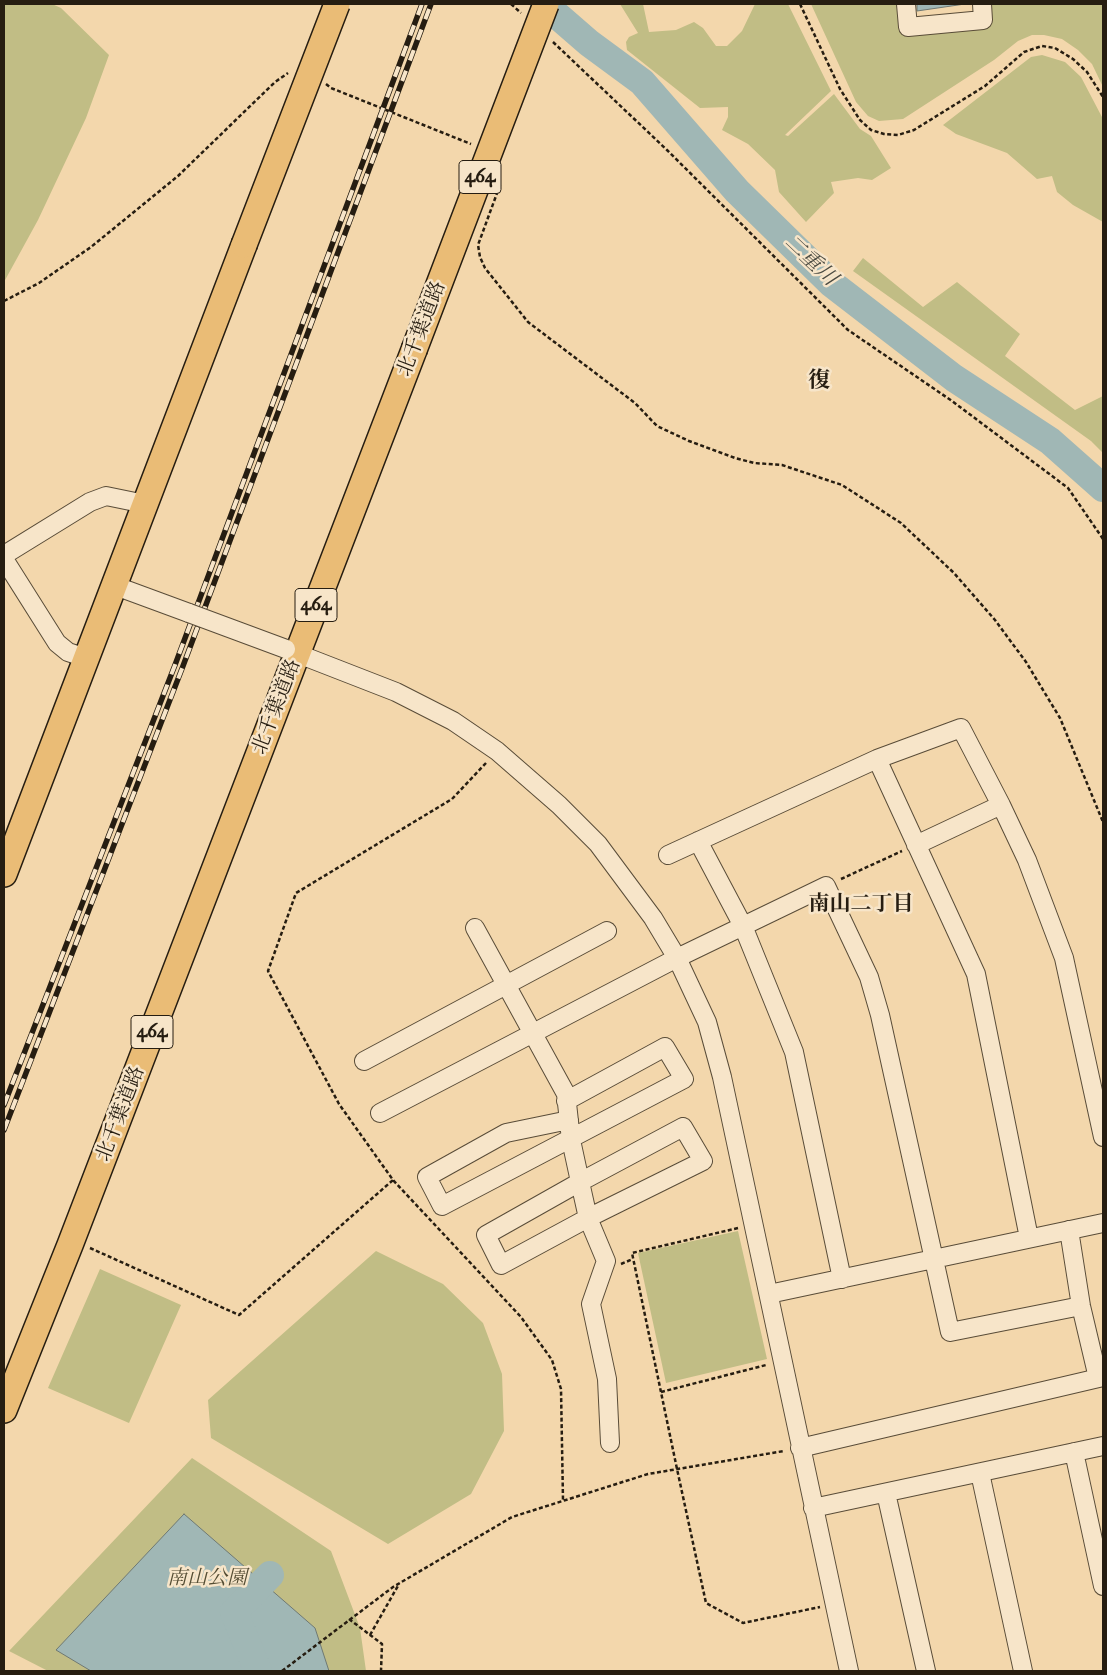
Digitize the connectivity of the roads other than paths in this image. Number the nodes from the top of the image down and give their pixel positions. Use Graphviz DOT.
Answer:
graph roads {
  1 [pos="337,4"];
  2 [pos="906,4"];
  3 [pos="982,4"];
  4 [pos="536,10"];
  5 [pos="145,504"];
  6 [pos="4,555"];
  7 [pos="4,559"];
  8 [pos="121,588"];
  9 [pos="292,652"];
  10 [pos="86,658"];
  11 [pos="877,759"];
  12 [pos="1001,805"];
  13 [pos="698,841"];
  14 [pos="916,845"];
  15 [pos="668,855"];
  16 [pos="4,874"];
  17 [pos="743,926"];
  18 [pos="475,928"];
  19 [pos="607,931"];
  20 [pos="677,958"];
  21 [pos="506,984"];
  22 [pos="533,1032"];
  23 [pos="364,1061"];
  24 [pos="566,1101"];
  25 [pos="380,1113"];
  26 [pos="568,1120"];
  27 [pos="1103,1136"];
  28 [pos="571,1140"];
  29 [pos="580,1182"];
  30 [pos="588,1218"];
  31 [pos="1103,1223"];
  32 [pos="1069,1230"];
  33 [pos="1029,1238"];
  34 [pos="936,1259"];
  35 [pos="842,1279"];
  36 [pos="769,1294"];
  37 [pos="1081,1306"];
  38 [pos="1101,1377"];
  39 [pos="4,1410"];
  40 [pos="610,1443"];
  41 [pos="1103,1446"];
  42 [pos="800,1448"];
  43 [pos="1074,1452"];
  44 [pos="980,1473"];
  45 [pos="886,1492"];
  46 [pos="813,1508"];
  47 [pos="1103,1586"];
  48 [pos="849,1671"];
  49 [pos="926,1671"];
  50 [pos="1023,1671"];
  1 -- 5 [label="highway, bridge"];
  2 -- 3 [label="street"];
  4 -- 9 [label="highway, 北千葉道路 / 464, bridge"];
  5 -- 6 [label="street"];
  5 -- 8 [label="highway"];
  7 -- 10 [label="street"];
  8 -- 9 [label="street, bridge"];
  8 -- 10 [label="highway"];
  9 -- 20 [label="street"];
  9 -- 39 [label="highway, 北千葉道路 / 464"];
  10 -- 16 [label="highway"];
  11 -- 12 [label="street"];
  11 -- 13 [label="street"];
  11 -- 14 [label="street"];
  12 -- 14 [label="street"];
  12 -- 27 [label="street"];
  13 -- 15 [label="street"];
  13 -- 17 [label="street"];
  14 -- 33 [label="street"];
  17 -- 20 [label="street"];
  17 -- 34 [label="street"];
  17 -- 35 [label="street"];
  18 -- 21 [label="street"];
  19 -- 21 [label="street"];
  20 -- 22 [label="street"];
  20 -- 36 [label="street"];
  21 -- 22 [label="street"];
  21 -- 23 [label="street"];
  22 -- 24 [label="street"];
  22 -- 25 [label="street"];
  24 -- 26 [label="street"];
  24 -- 28 [label="street"];
  26 -- 28 [label="street"];
  26 -- 28 [label="street"];
  28 -- 29 [label="street"];
  29 -- 30 [label="street"];
  29 -- 30 [label="street"];
  29 -- 30 [label="street"];
  30 -- 40 [label="street"];
  31 -- 32 [label="street"];
  32 -- 33 [label="street"];
  32 -- 37 [label="street"];
  33 -- 34 [label="street"];
  34 -- 35 [label="street"];
  34 -- 37 [label="street"];
  35 -- 36 [label="street"];
  36 -- 42 [label="street"];
  37 -- 38 [label="street"];
  38 -- 42 [label="street"];
  41 -- 43 [label="street"];
  42 -- 46 [label="street"];
  43 -- 44 [label="street"];
  43 -- 47 [label="street"];
  44 -- 45 [label="street"];
  44 -- 50 [label="street"];
  45 -- 46 [label="street"];
  45 -- 49 [label="street"];
  46 -- 48 [label="street"];
}
